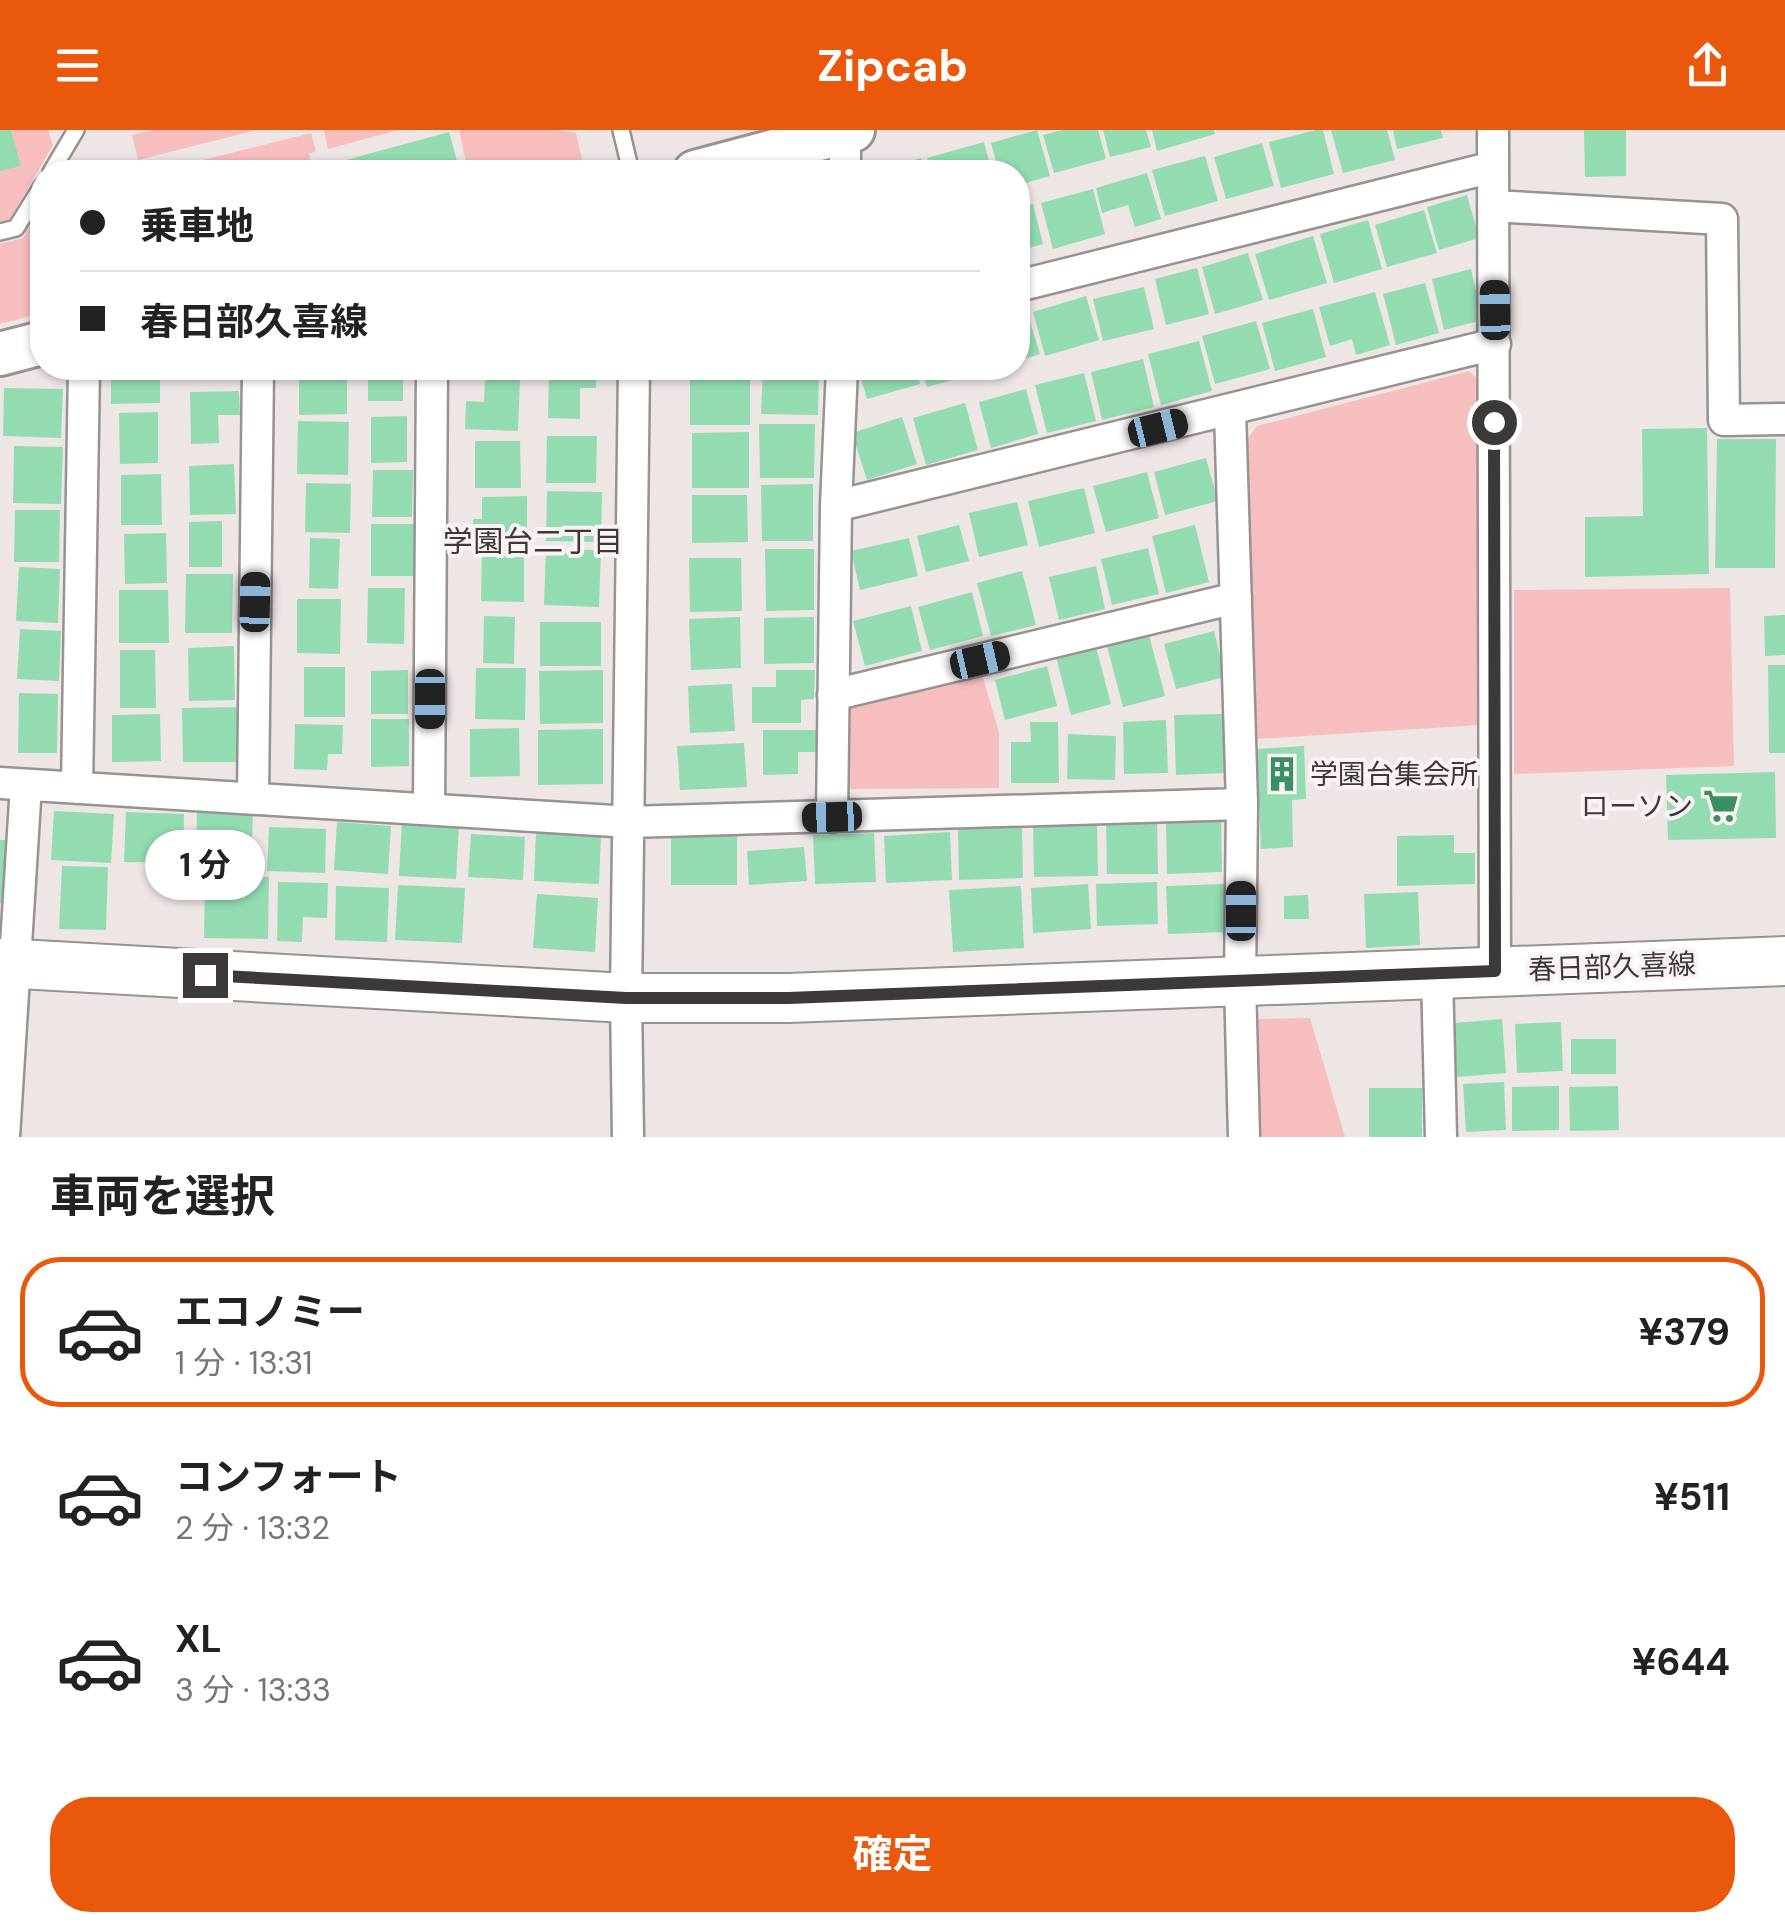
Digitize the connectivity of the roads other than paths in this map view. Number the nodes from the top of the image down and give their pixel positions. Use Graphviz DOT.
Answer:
graph roads {
  1 [pos="78,130"];
  2 [pos="96,130"];
  3 [pos="622,130"];
  4 [pos="1494,130"];
  5 [pos="847,145"];
  6 [pos="59,160"];
  7 [pos="628,160"];
  8 [pos="763,160"];
  9 [pos="1493,167"];
  10 [pos="30,205"];
  11 [pos="1493,206"];
  12 [pos="0,232"];
  13 [pos="1030,283"];
  14 [pos="1495,344"];
  15 [pos="30,346"];
  16 [pos="0,354"];
  17 [pos="84,380"];
  18 [pos="258,380"];
  19 [pos="432,380"];
  20 [pos="634,380"];
  21 [pos="841,380"];
  22 [pos="1230,411"];
  23 [pos="1785,419"];
  24 [pos="836,506"];
  25 [pos="1236,598"];
  26 [pos="833,695"];
  27 [pos="13,784"];
  28 [pos="76,788"];
  29 [pos="253,798"];
  30 [pos="1242,804"];
  31 [pos="429,809"];
  32 [pos="832,817"];
  33 [pos="630,822"];
  34 [pos="1785,962"];
  35 [pos="6,964"];
  36 [pos="1495,971"];
  37 [pos="1437,974"];
  38 [pos="1240,982"];
  39 [pos="626,998"];
  40 [pos="4,1137"];
  41 [pos="628,1137"];
  42 [pos="1244,1137"];
  43 [pos="1441,1137"];
  1 -- 2 [label="lane"];
  1 -- 6 [label="lane"];
  3 -- 7 [label="lane"];
  4 -- 9 [label="street"];
  5 -- 8 [label="street"];
  9 -- 11 [label="street"];
  9 -- 13 [label="street"];
  10 -- 12 [label="lane"];
  11 -- 14 [label="street"];
  11 -- 23 [label="street"];
  14 -- 22 [label="street"];
  14 -- 36 [label="street"];
  15 -- 16 [label="street"];
  17 -- 28 [label="street"];
  18 -- 29 [label="street"];
  19 -- 31 [label="street"];
  20 -- 33 [label="street"];
  21 -- 24 [label="street"];
  22 -- 24 [label="street"];
  22 -- 25 [label="street"];
  24 -- 26 [label="street"];
  25 -- 26 [label="street"];
  25 -- 30 [label="street"];
  26 -- 32 [label="street"];
  27 -- 28 [label="street"];
  27 -- 35 [label="street"];
  28 -- 29 [label="street"];
  29 -- 31 [label="street"];
  30 -- 32 [label="street"];
  30 -- 38 [label="street"];
  31 -- 33 [label="street"];
  32 -- 33 [label="street"];
  33 -- 39 [label="street"];
  34 -- 36 [label="main road, 春日部久喜線"];
  35 -- 39 [label="main road, 春日部久喜線"];
  35 -- 40 [label="street"];
  36 -- 37 [label="main road, 春日部久喜線"];
  37 -- 38 [label="main road, 春日部久喜線"];
  37 -- 43 [label="street"];
  38 -- 39 [label="main road, 春日部久喜線"];
  38 -- 42 [label="street"];
  39 -- 41 [label="street"];
}
